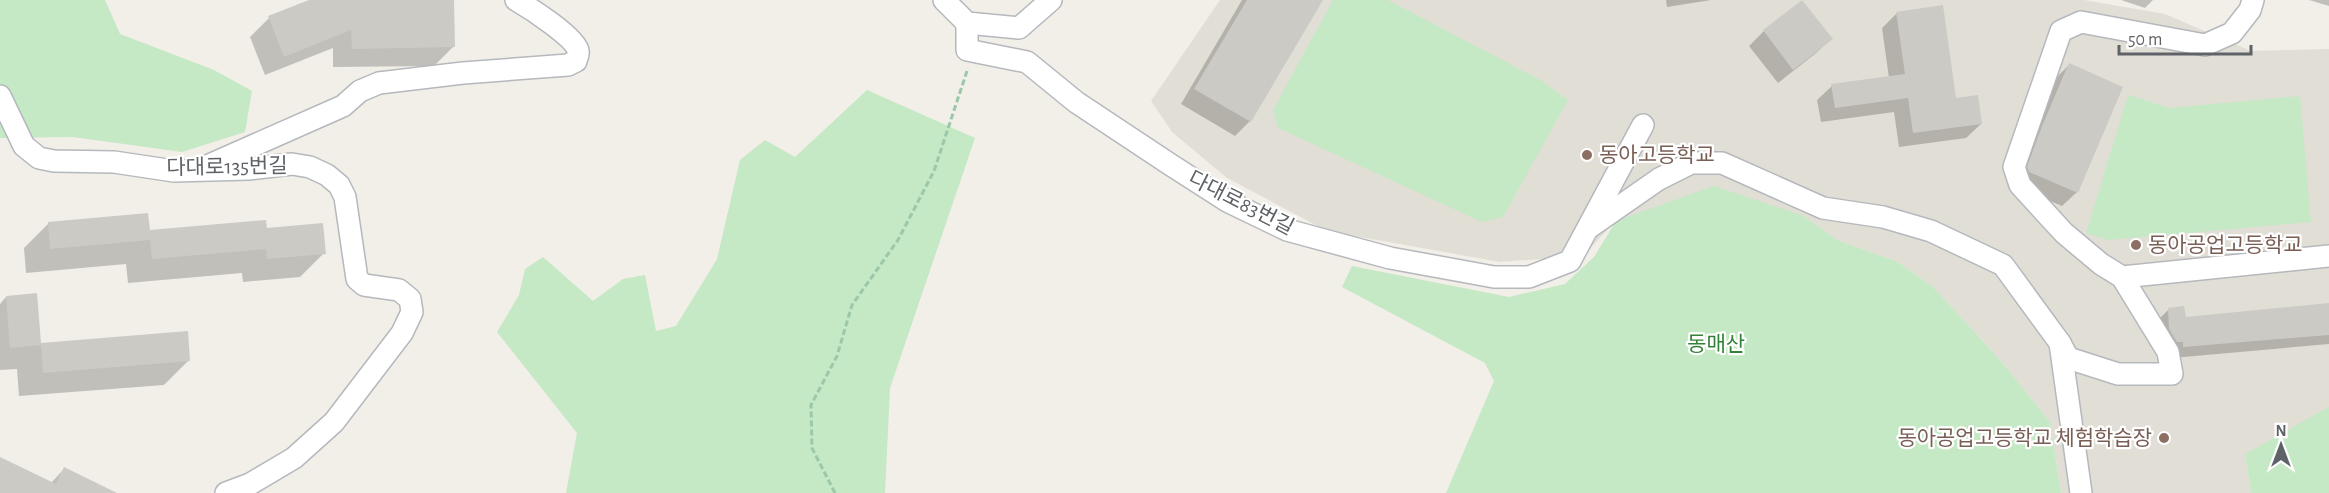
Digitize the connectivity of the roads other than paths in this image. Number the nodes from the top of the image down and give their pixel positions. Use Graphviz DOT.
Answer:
graph roads {
  1 [pos="516,0"];
  2 [pos="944,0"];
  3 [pos="1051,0"];
  4 [pos="2251,5"];
  5 [pos="967,23"];
  6 [pos="0,96"];
  7 [pos="1643,125"];
  8 [pos="201,169"];
  9 [pos="1587,230"];
  10 [pos="2329,256"];
  11 [pos="2122,277"];
  12 [pos="2060,343"];
  13 [pos="226,493"];
  14 [pos="2081,493"];
  1 -- 8 [label="street"];
  2 -- 5 [label="street"];
  3 -- 5 [label="street"];
  4 -- 11 [label="street"];
  5 -- 9 [label="street, 다대로83번길"];
  6 -- 8 [label="street, 다대로135번길"];
  7 -- 9 [label="street, 다대로83번길"];
  8 -- 13 [label="street, 다대로135번길"];
  9 -- 12 [label="street"];
  10 -- 11 [label="street"];
  11 -- 12 [label="street"];
  12 -- 14 [label="street"];
}
